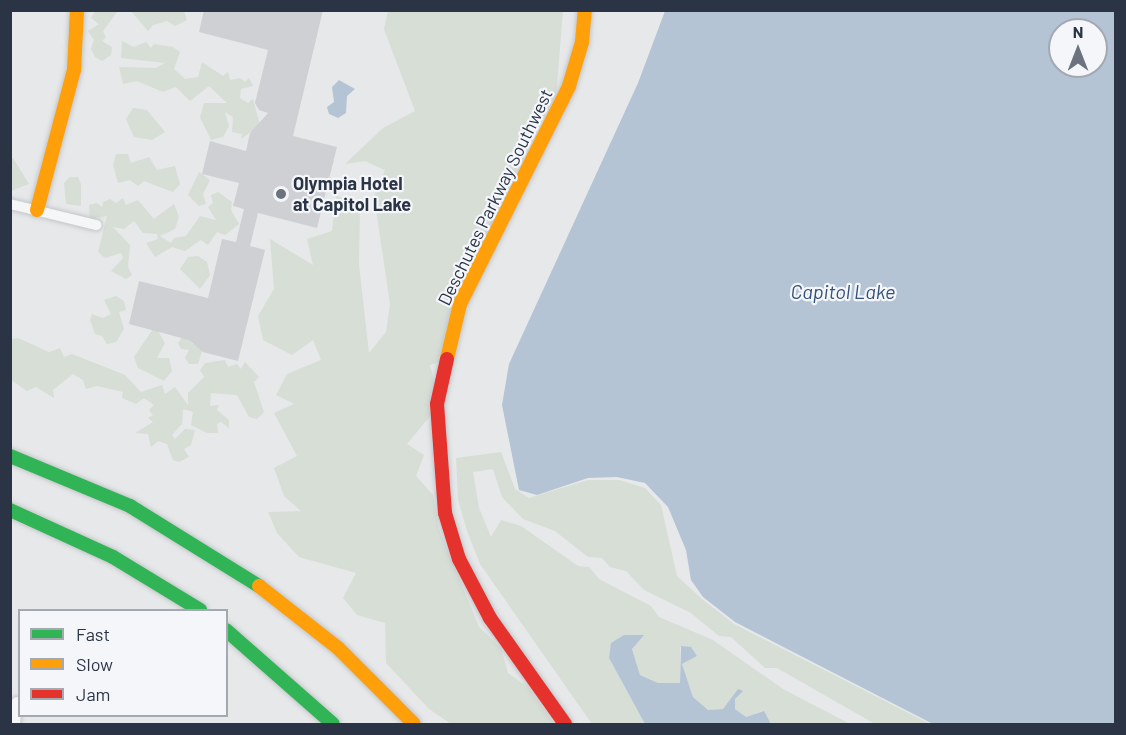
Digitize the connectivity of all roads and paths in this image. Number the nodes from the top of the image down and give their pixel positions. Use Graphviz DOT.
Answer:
graph roads {
  1 [pos="77,10"];
  2 [pos="585,10"];
  3 [pos="10,204"];
  4 [pos="37,210"];
  5 [pos="96,225"];
  6 [pos="10,456"];
  7 [pos="10,510"];
  8 [pos="198,609"];
  9 [pos="228,632"];
  10 [pos="17,702"];
  11 [pos="15,724"];
  12 [pos="333,724"];
  13 [pos="414,724"];
  14 [pos="565,724"];
  1 -- 4 [label="main road"];
  2 -- 14 [label="main road, Deschutes Parkway Southwest"];
  3 -- 4 [label="street"];
  4 -- 5 [label="street"];
  6 -- 13 [label="main road"];
  7 -- 8 [label="main road"];
  9 -- 12 [label="main road"];
  10 -- 11 [label="street"];
}
